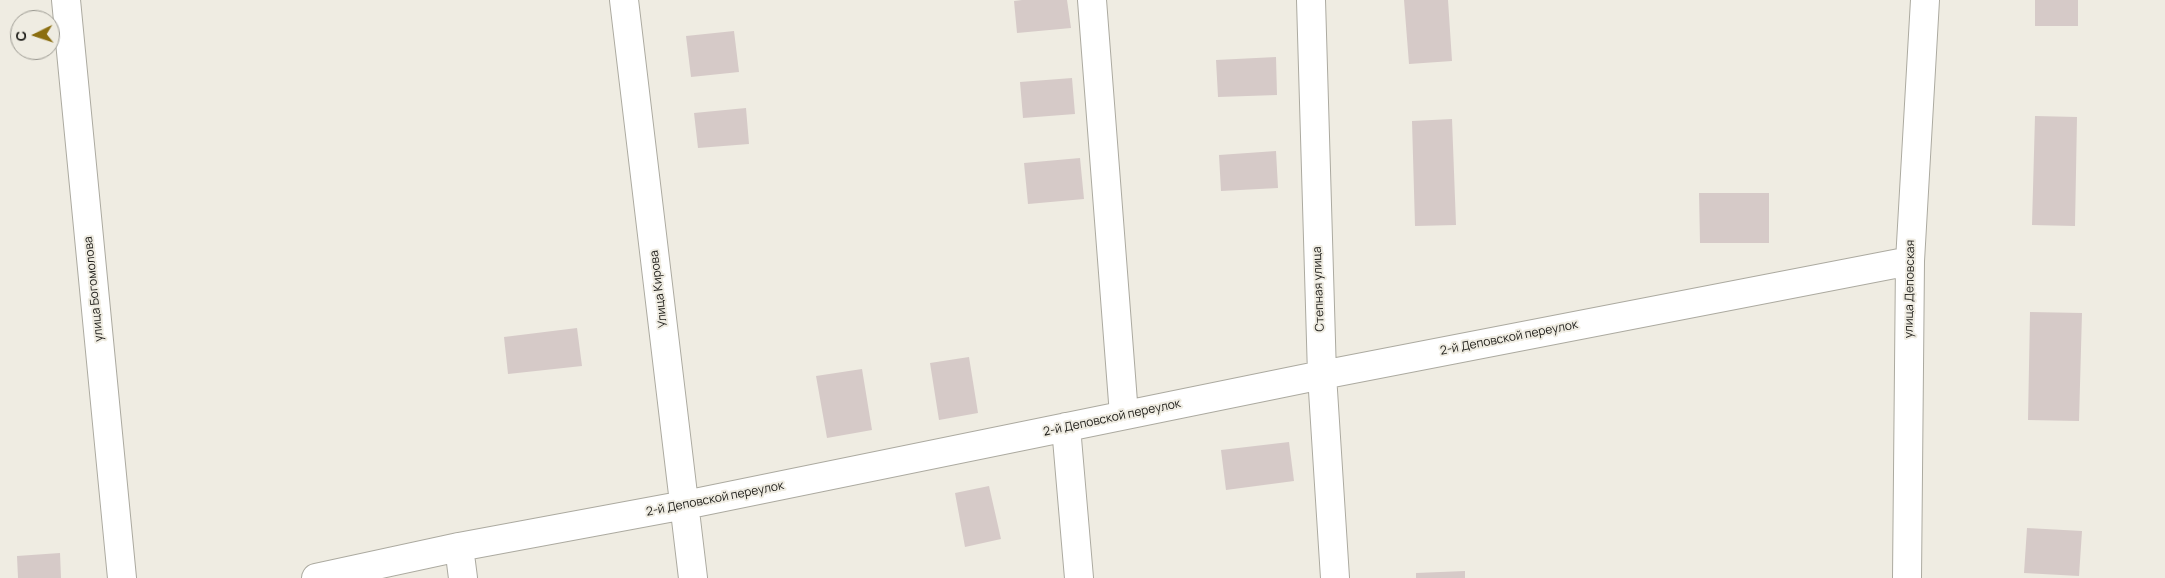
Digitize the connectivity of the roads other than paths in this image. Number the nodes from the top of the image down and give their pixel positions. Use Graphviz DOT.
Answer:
graph roads {
  1 [pos="66,0"];
  2 [pos="624,0"];
  3 [pos="1092,0"];
  4 [pos="1311,0"];
  5 [pos="1925,0"];
  6 [pos="1910,261"];
  7 [pos="1322,374"];
  8 [pos="1124,415"];
  9 [pos="1066,427"];
  10 [pos="685,505"];
  11 [pos="460,547"];
  12 [pos="122,578"];
  13 [pos="316,578"];
  14 [pos="463,578"];
  15 [pos="693,578"];
  16 [pos="1079,578"];
  17 [pos="1336,578"];
  18 [pos="1907,578"];
  1 -- 12 [label="street, улица Богомолова"];
  2 -- 10 [label="street, Улица Кирова"];
  3 -- 8 [label="street"];
  4 -- 7 [label="street, Степная улица"];
  5 -- 6 [label="street, улица Деповская"];
  6 -- 7 [label="street, 2-й Деповской переулок"];
  6 -- 18 [label="street, улица Деповская"];
  7 -- 8 [label="street, 2-й Деповской переулок"];
  7 -- 17 [label="street, Степная улица"];
  8 -- 9 [label="street, 2-й Деповской переулок"];
  9 -- 10 [label="street, 2-й Деповской переулок"];
  9 -- 16 [label="street"];
  10 -- 11 [label="street, 2-й Деповской переулок"];
  10 -- 15 [label="street, Улица Кирова"];
  11 -- 13 [label="street, 2-й Деповской переулок"];
  11 -- 14 [label="street"];
}
